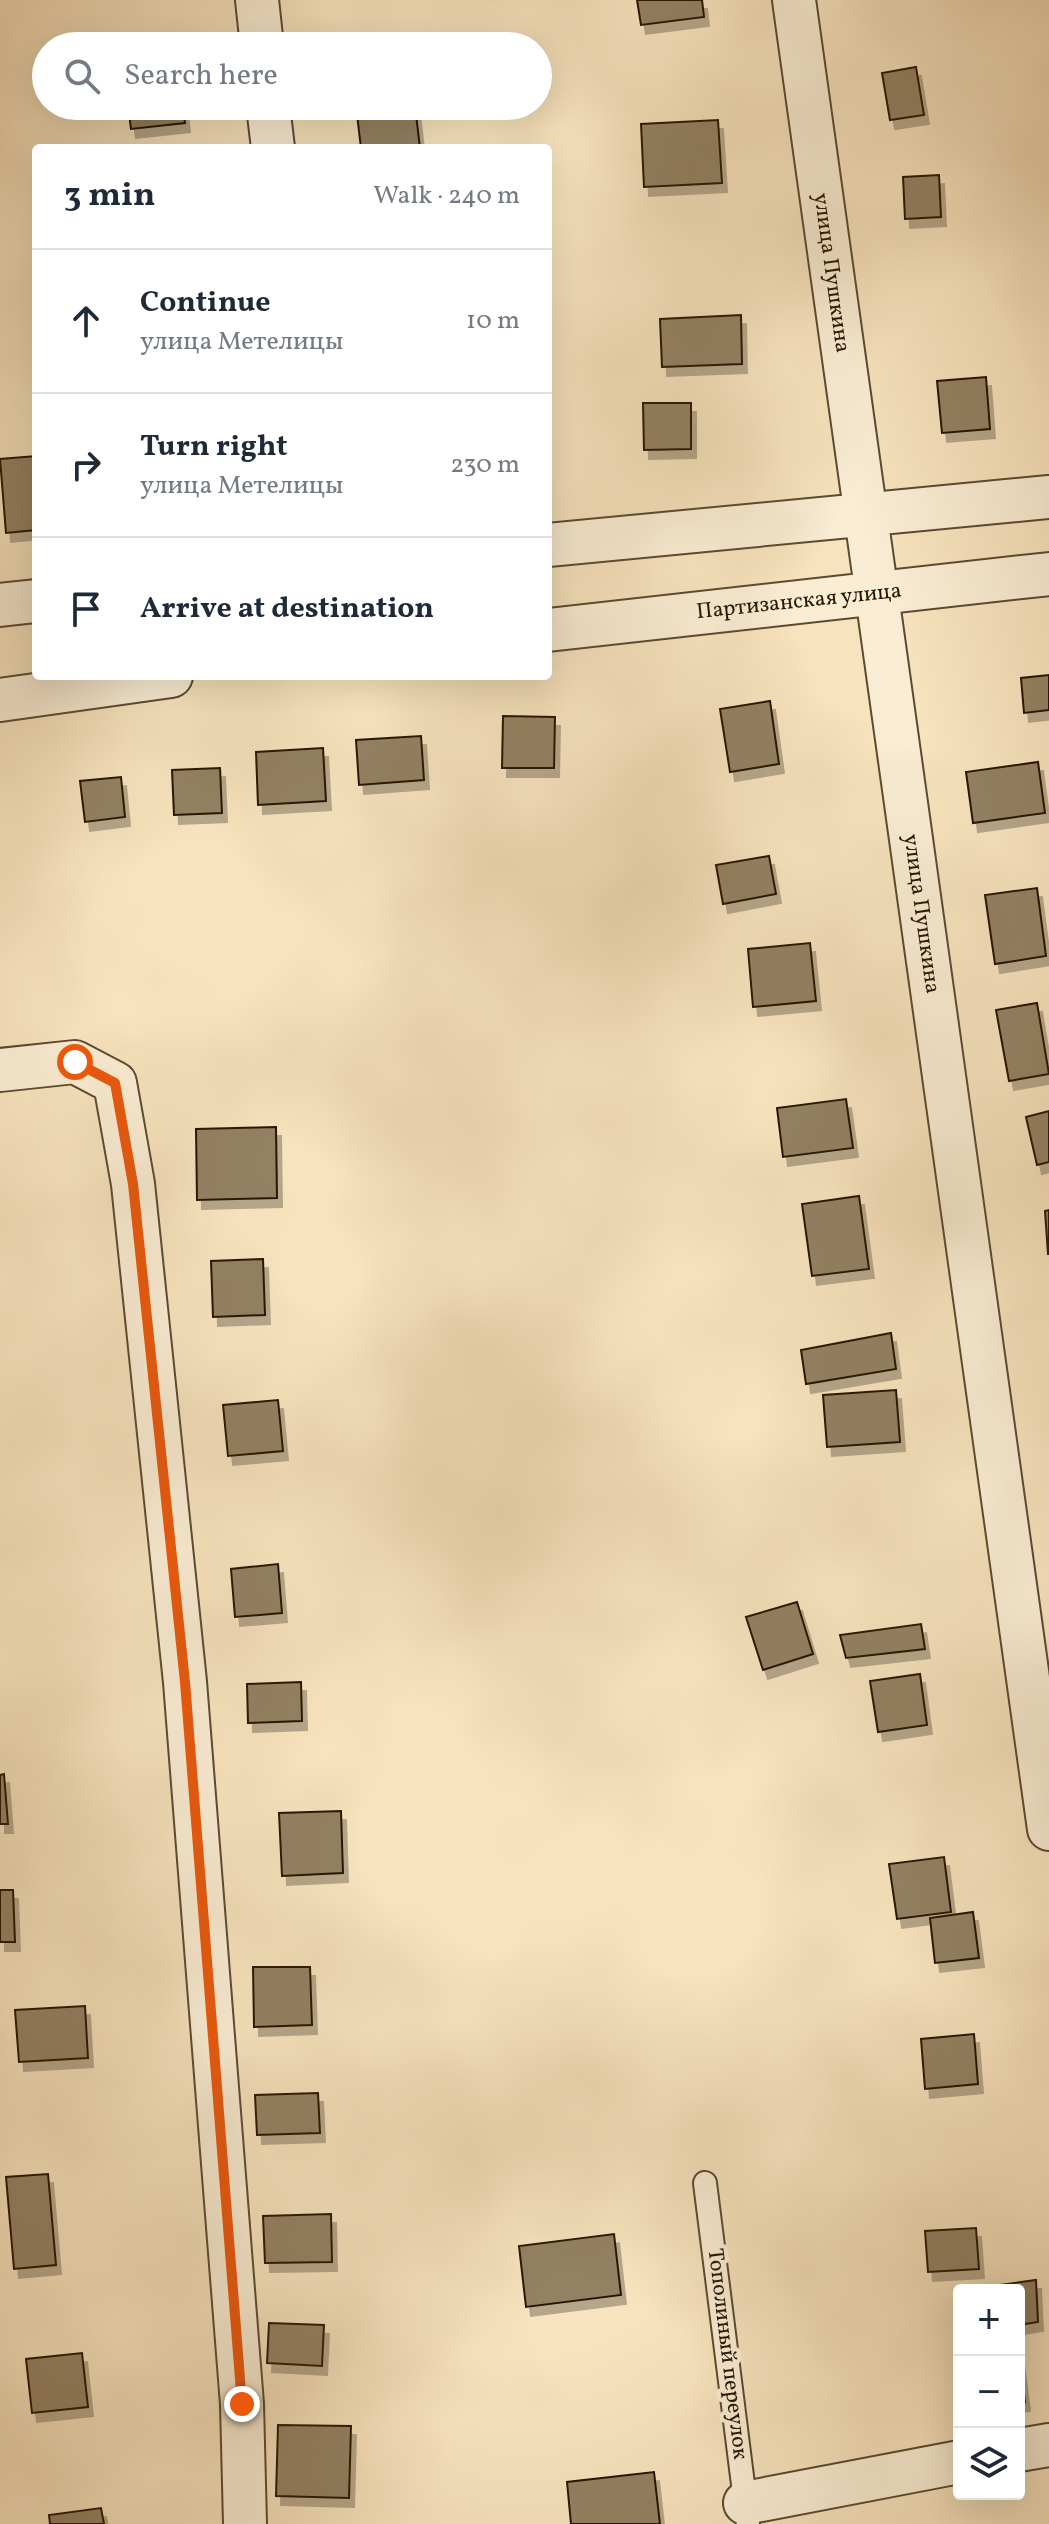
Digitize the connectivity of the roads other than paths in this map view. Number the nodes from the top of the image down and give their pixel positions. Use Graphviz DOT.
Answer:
graph roads {
  1 [pos="257,0"];
  2 [pos="794,0"];
  3 [pos="260,32"];
  4 [pos="270,120"];
  5 [pos="273,144"];
  6 [pos="1049,497"];
  7 [pos="864,517"];
  8 [pos="552,545"];
  9 [pos="1049,574"];
  10 [pos="876,594"];
  11 [pos="32,601"];
  12 [pos="0,605"];
  13 [pos="552,630"];
  14 [pos="142,680"];
  15 [pos="0,700"];
  16 [pos="0,1070"];
  17 [pos="1049,1829"];
  18 [pos="705,2183"];
  19 [pos="1049,2445"];
  20 [pos="1025,2449"];
  21 [pos="953,2463"];
  22 [pos="747,2514"];
  23 [pos="245,2524"];
  1 -- 3 [label="street"];
  2 -- 7 [label="street, улица Пушкина"];
  4 -- 5 [label="street"];
  6 -- 7 [label="street"];
  7 -- 8 [label="street"];
  7 -- 10 [label="street, улица Пушкина"];
  9 -- 10 [label="street, Партизанская улица"];
  10 -- 13 [label="street, Партизанская улица"];
  10 -- 17 [label="street, улица Пушкина"];
  11 -- 12 [label="street"];
  14 -- 15 [label="street"];
  16 -- 23 [label="street"];
  18 -- 22 [label="lane, Тополиный переулок"];
  19 -- 20 [label="street"];
  21 -- 22 [label="street"];
}
